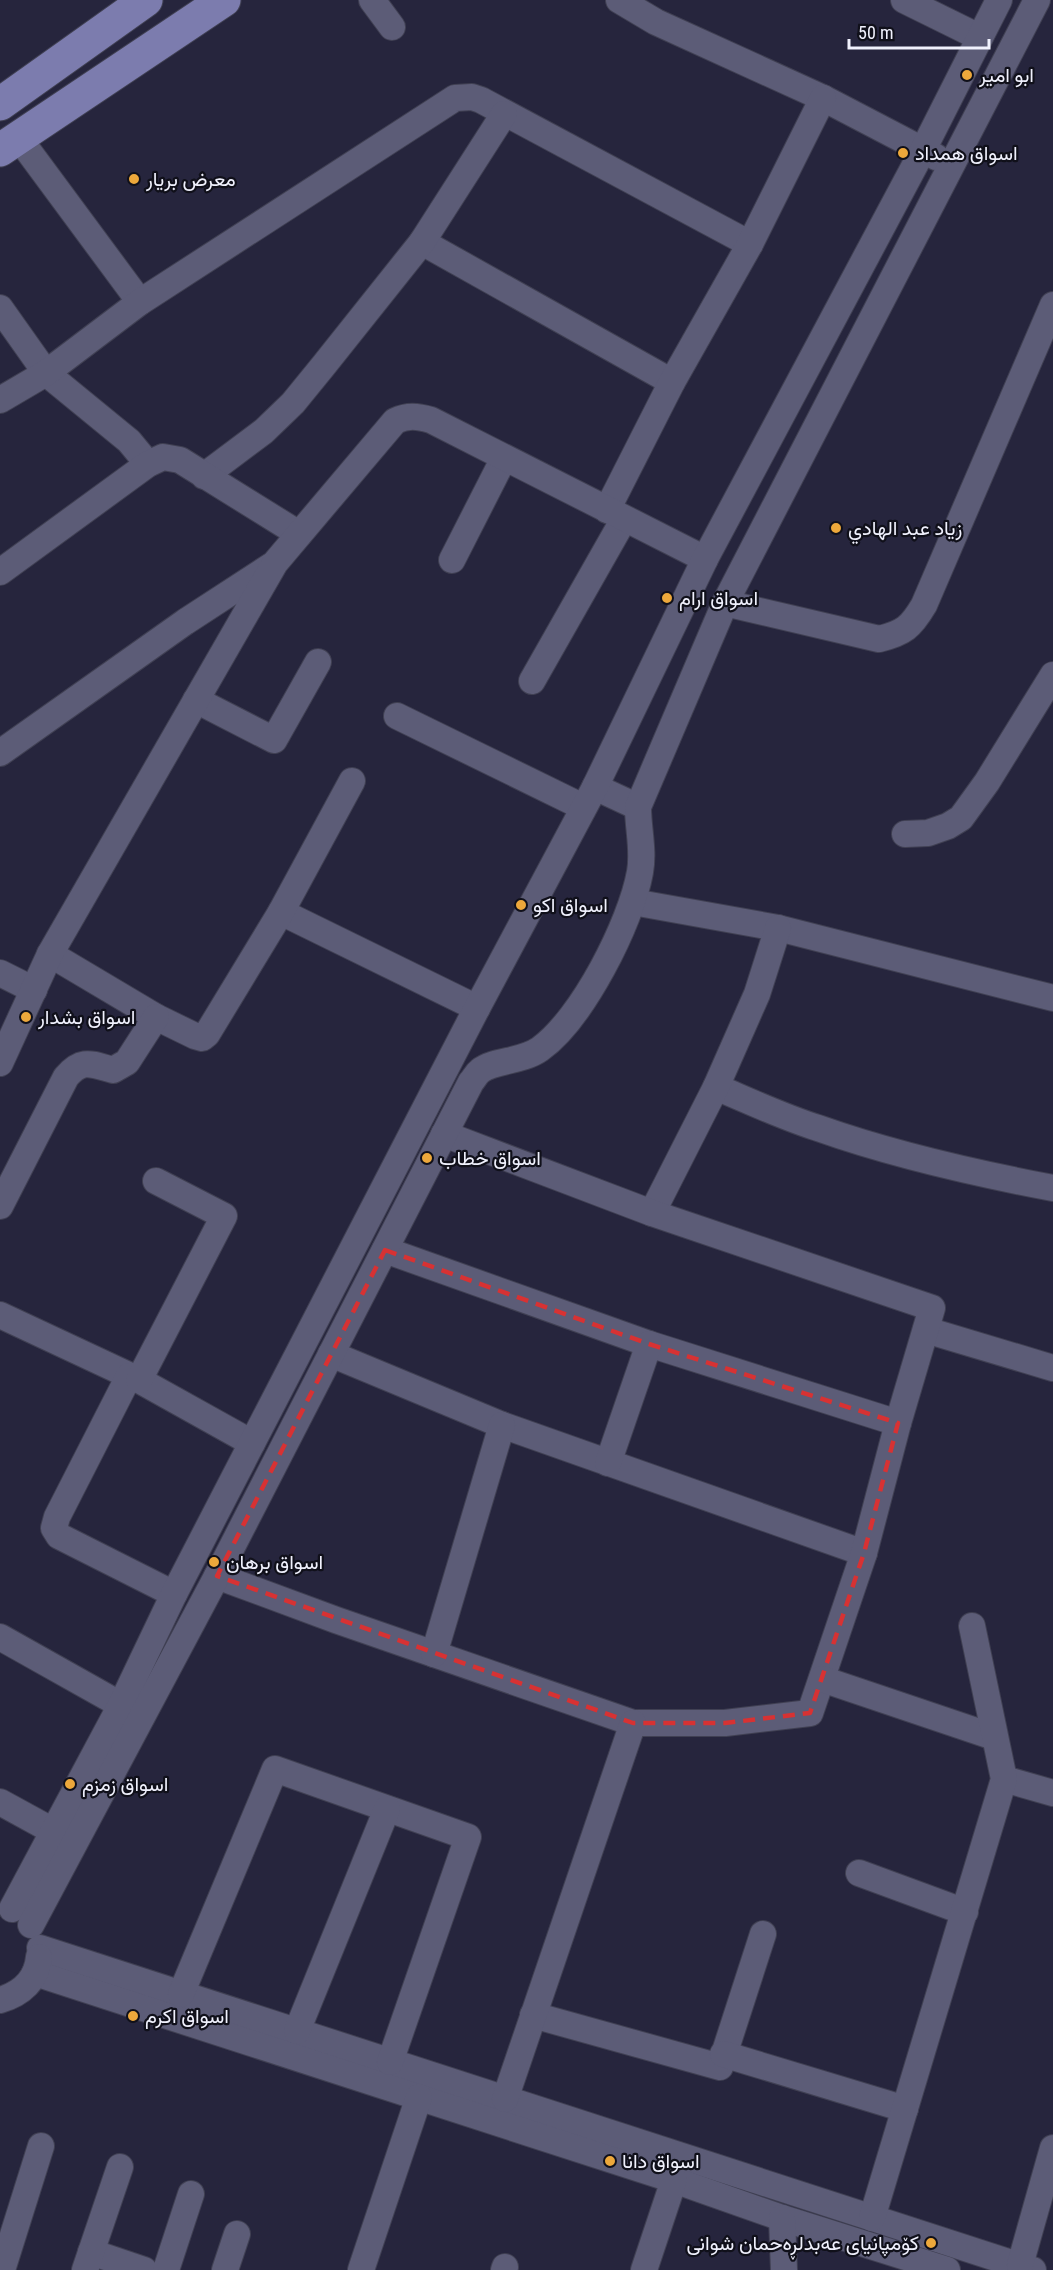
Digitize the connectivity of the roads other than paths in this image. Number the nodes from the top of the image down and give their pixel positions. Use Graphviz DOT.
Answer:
graph roads {
  1 [pos="146,0"];
  2 [pos="224,0"];
  3 [pos="372,0"];
  4 [pos="619,0"];
  5 [pos="904,0"];
  6 [pos="999,0"];
  7 [pos="1037,0"];
  8 [pos="392,27"];
  9 [pos="979,37"];
  10 [pos="824,98"];
  11 [pos="0,104"];
  12 [pos="504,114"];
  13 [pos="9,143"];
  14 [pos="923,150"];
  15 [pos="953,165"];
  16 [pos="422,242"];
  17 [pos="750,244"];
  18 [pos="140,302"];
  19 [pos="0,308"];
  20 [pos="1050,321"];
  21 [pos="46,373"];
  22 [pos="672,382"];
  23 [pos="0,400"];
  24 [pos="504,458"];
  25 [pos="148,464"];
  26 [pos="204,476"];
  27 [pos="616,515"];
  28 [pos="299,534"];
  29 [pos="705,559"];
  30 [pos="452,560"];
  31 [pos="275,563"];
  32 [pos="0,572"];
  33 [pos="725,603"];
  34 [pos="318,662"];
  35 [pos="1053,675"];
  36 [pos="532,681"];
  37 [pos="196,700"];
  38 [pos="396,716"];
  39 [pos="0,753"];
  40 [pos="352,781"];
  41 [pos="589,797"];
  42 [pos="638,807"];
  43 [pos="905,834"];
  44 [pos="633,902"];
  45 [pos="281,912"];
  46 [pos="778,928"];
  47 [pos="50,954"];
  48 [pos="0,973"];
  49 [pos="34,990"];
  50 [pos="1053,998"];
  51 [pos="477,1008"];
  52 [pos="156,1017"];
  53 [pos="457,1047"];
  54 [pos="0,1063"];
  55 [pos="489,1066"];
  56 [pos="716,1088"];
  57 [pos="444,1134"];
  58 [pos="156,1181"];
  59 [pos="1053,1188"];
  60 [pos="0,1206"];
  61 [pos="652,1213"];
  62 [pos="385,1250"];
  63 [pos="0,1315"];
  64 [pos="926,1330"];
  65 [pos="649,1344"];
  66 [pos="331,1354"];
  67 [pos="1053,1368"];
  68 [pos="134,1378"];
  69 [pos="898,1423"];
  70 [pos="502,1425"];
  71 [pos="252,1443"];
  72 [pos="608,1463"];
  73 [pos="864,1553"];
  74 [pos="217,1576"];
  75 [pos="174,1594"];
  76 [pos="972,1626"];
  77 [pos="0,1637"];
  78 [pos="434,1654"];
  79 [pos="822,1678"];
  80 [pos="121,1705"];
  81 [pos="633,1723"];
  82 [pos="994,1737"];
  83 [pos="1004,1779"];
  84 [pos="1053,1793"];
  85 [pos="0,1802"];
  86 [pos="387,1809"];
  87 [pos="53,1831"];
  88 [pos="859,1874"];
  89 [pos="965,1912"];
  90 [pos="24,1932"];
  91 [pos="763,1934"];
  92 [pos="181,1994"];
  93 [pos="0,2000"];
  94 [pos="533,2015"];
  95 [pos="297,2031"];
  96 [pos="723,2054"];
  97 [pos="390,2062"];
  98 [pos="419,2097"];
  99 [pos="505,2099"];
  100 [pos="905,2109"];
  101 [pos="41,2146"];
  102 [pos="1053,2148"];
  103 [pos="120,2167"];
  104 [pos="674,2180"];
  105 [pos="191,2194"];
  106 [pos="872,2217"];
  107 [pos="782,2218"];
  108 [pos="237,2234"];
  109 [pos="88,2261"];
  110 [pos="1027,2268"];
  111 [pos="2,2270"];
  112 [pos="144,2270"];
  113 [pos="166,2270"];
  114 [pos="225,2270"];
  115 [pos="361,2270"];
  116 [pos="644,2270"];
  117 [pos="784,2270"];
  118 [pos="947,2270"];
  1 -- 11 [label="main road"];
  2 -- 13 [label="main road"];
  3 -- 8 [label="street"];
  4 -- 10 [label="street"];
  5 -- 9 [label="street"];
  6 -- 9 [label="street"];
  7 -- 15 [label="street"];
  9 -- 14 [label="street"];
  10 -- 14 [label="street"];
  10 -- 17 [label="street"];
  12 -- 16 [label="street"];
  12 -- 17 [label="street"];
  12 -- 18 [label="street"];
  13 -- 18 [label="street"];
  14 -- 15 [label="street"];
  14 -- 29 [label="street"];
  15 -- 33 [label="street"];
  16 -- 22 [label="street"];
  16 -- 26 [label="street"];
  17 -- 22 [label="street"];
  18 -- 21 [label="street"];
  19 -- 21 [label="street"];
  20 -- 33 [label="street"];
  21 -- 23 [label="street"];
  21 -- 25 [label="street"];
  22 -- 27 [label="street"];
  24 -- 27 [label="street"];
  24 -- 28 [label="street"];
  24 -- 30 [label="street"];
  25 -- 26 [label="street"];
  25 -- 32 [label="street"];
  26 -- 28 [label="street"];
  27 -- 29 [label="street"];
  27 -- 36 [label="street"];
  28 -- 31 [label="street"];
  29 -- 41 [label="street"];
  31 -- 37 [label="street"];
  31 -- 39 [label="street"];
  33 -- 42 [label="street"];
  34 -- 37 [label="street"];
  35 -- 43 [label="street"];
  37 -- 47 [label="street"];
  38 -- 41 [label="street"];
  40 -- 45 [label="street"];
  41 -- 42 [label="street"];
  41 -- 51 [label="street"];
  42 -- 44 [label="street"];
  44 -- 46 [label="street"];
  44 -- 55 [label="street"];
  45 -- 51 [label="street"];
  45 -- 52 [label="street"];
  46 -- 50 [label="street"];
  46 -- 56 [label="street"];
  47 -- 49 [label="street"];
  47 -- 52 [label="street"];
  48 -- 49 [label="street"];
  49 -- 54 [label="street"];
  51 -- 53 [label="street"];
  52 -- 60 [label="street"];
  53 -- 55 [label="street"];
  53 -- 71 [label="street"];
  55 -- 57 [label="street"];
  56 -- 59 [label="street"];
  56 -- 61 [label="street"];
  57 -- 61 [label="street"];
  57 -- 62 [label="street"];
  58 -- 68 [label="street"];
  61 -- 64 [label="street"];
  62 -- 65 [label="street"];
  62 -- 66 [label="street"];
  63 -- 68 [label="street"];
  64 -- 67 [label="street"];
  64 -- 69 [label="street"];
  65 -- 69 [label="street"];
  65 -- 72 [label="street"];
  66 -- 70 [label="street"];
  66 -- 74 [label="street"];
  68 -- 71 [label="street"];
  68 -- 75 [label="street"];
  69 -- 73 [label="street"];
  70 -- 72 [label="street"];
  70 -- 78 [label="street"];
  71 -- 75 [label="street"];
  72 -- 73 [label="street"];
  73 -- 79 [label="street"];
  74 -- 78 [label="street"];
  74 -- 90 [label="street"];
  75 -- 80 [label="street"];
  76 -- 82 [label="street"];
  77 -- 80 [label="street"];
  78 -- 81 [label="street"];
  79 -- 81 [label="street"];
  79 -- 82 [label="street"];
  80 -- 87 [label="street"];
  81 -- 94 [label="street"];
  82 -- 83 [label="street"];
  83 -- 84 [label="street"];
  83 -- 89 [label="street"];
  85 -- 87 [label="street"];
  86 -- 92 [label="street"];
  86 -- 95 [label="street"];
  86 -- 97 [label="street"];
  87 -- 90 [label="street"];
  88 -- 89 [label="street"];
  89 -- 100 [label="street"];
  90 -- 92 [label="street"];
  90 -- 93 [label="street"];
  90 -- 98 [label="street"];
  91 -- 96 [label="street"];
  92 -- 95 [label="street"];
  94 -- 96 [label="street"];
  94 -- 99 [label="street"];
  95 -- 97 [label="street"];
  96 -- 100 [label="street"];
  97 -- 99 [label="street"];
  98 -- 104 [label="street"];
  98 -- 115 [label="street"];
  99 -- 106 [label="street"];
  100 -- 106 [label="street"];
  101 -- 111 [label="street"];
  102 -- 110 [label="street"];
  103 -- 109 [label="street"];
  104 -- 107 [label="street"];
  104 -- 116 [label="street"];
  105 -- 113 [label="street"];
  106 -- 110 [label="street"];
  107 -- 117 [label="street"];
  107 -- 118 [label="street"];
  108 -- 114 [label="street"];
  109 -- 112 [label="street"];
}
